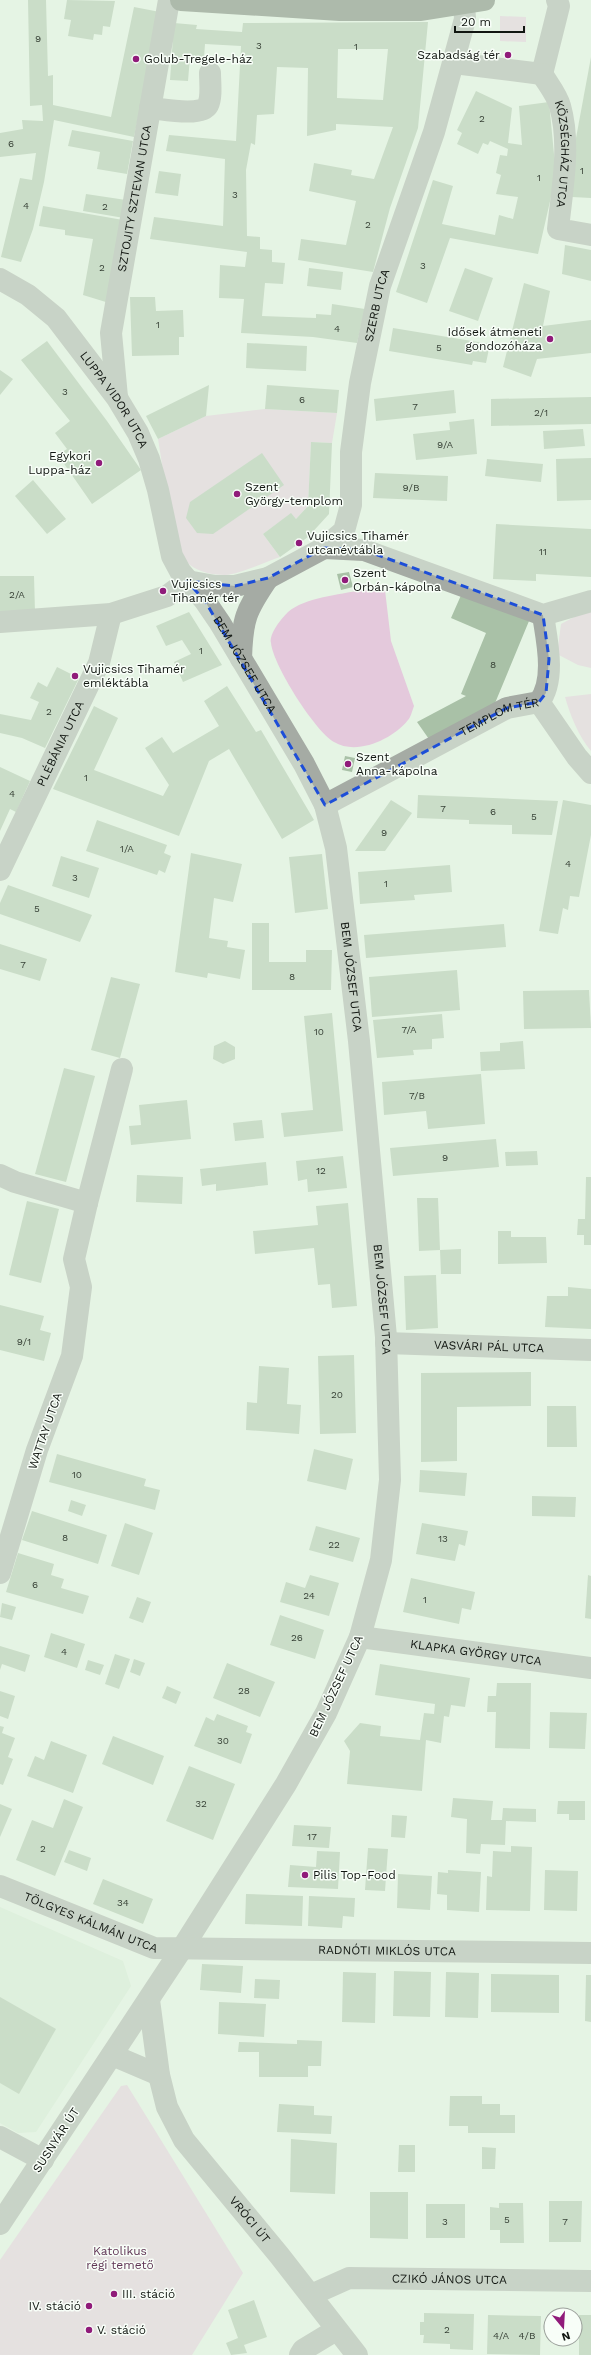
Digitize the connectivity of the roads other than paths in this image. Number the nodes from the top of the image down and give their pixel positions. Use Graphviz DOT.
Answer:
graph roads {
  1 [pos="169,0"];
  2 [pos="181,0"];
  3 [pos="557,0"];
  4 [pos="474,2"];
  5 [pos="454,63"];
  6 [pos="210,73"];
  7 [pos="542,74"];
  8 [pos="150,108"];
  9 [pos="591,235"];
  10 [pos="0,280"];
  11 [pos="117,398"];
  12 [pos="324,548"];
  13 [pos="268,578"];
  14 [pos="187,581"];
  15 [pos="591,601"];
  16 [pos="111,614"];
  17 [pos="543,615"];
  18 [pos="0,622"];
  19 [pos="241,659"];
  20 [pos="538,702"];
  21 [pos="591,773"];
  22 [pos="325,805"];
  23 [pos="0,870"];
  24 [pos="122,1069"];
  25 [pos="0,1175"];
  26 [pos="87,1203"];
  27 [pos="386,1343"];
  28 [pos="591,1350"];
  29 [pos="0,1574"];
  30 [pos="360,1637"];
  31 [pos="591,1668"];
  32 [pos="0,1886"];
  33 [pos="183,1948"];
  34 [pos="591,1953"];
  35 [pos="149,2000"];
  36 [pos="112,2055"];
  37 [pos="159,2075"];
  38 [pos="0,2137"];
  39 [pos="43,2160"];
  40 [pos="0,2224"];
  41 [pos="591,2281"];
  42 [pos="311,2295"];
  43 [pos="336,2330"];
  44 [pos="300,2355"];
  45 [pos="357,2355"];
  1 -- 8 [label="street, SZTOJITY SZTEVAN UTCA"];
  2 -- 4 [label="main road"];
  3 -- 7 [label="street"];
  4 -- 5 [label="street, SZERB UTCA"];
  5 -- 7 [label="street"];
  5 -- 12 [label="street, SZERB UTCA"];
  6 -- 8 [label="street"];
  7 -- 9 [label="street, KÖZSÉGHÁZ UTCA"];
  8 -- 11 [label="street, SZTOJITY SZTEVAN UTCA"];
  10 -- 11 [label="street, LUPPA VIDOR UTCA"];
  11 -- 14 [label="street, LUPPA VIDOR UTCA"];
  12 -- 13 [label="street, SZERB UTCA"];
  12 -- 17 [label="street"];
  13 -- 14 [label="street"];
  13 -- 19 [label="street"];
  14 -- 16 [label="street"];
  14 -- 19 [label="street, BEM JÓZSEF UTCA"];
  15 -- 17 [label="street"];
  16 -- 18 [label="street"];
  16 -- 23 [label="street, PLÉBÁNIA UTCA"];
  17 -- 20 [label="street, TEMPLOM TÉR"];
  19 -- 22 [label="street, BEM JÓZSEF UTCA"];
  20 -- 21 [label="street"];
  20 -- 22 [label="street, TEMPLOM TÉR"];
  22 -- 27 [label="street, BEM JÓZSEF UTCA"];
  24 -- 26 [label="street"];
  25 -- 26 [label="street"];
  26 -- 29 [label="street, WATTAY UTCA"];
  27 -- 28 [label="street, VASVÁRI PÁL UTCA"];
  27 -- 30 [label="street, BEM JÓZSEF UTCA"];
  30 -- 31 [label="street, KLAPKA GYÖRGY UTCA"];
  30 -- 33 [label="street, BEM JÓZSEF UTCA"];
  32 -- 33 [label="street, TÖLGYES KÁLMÁN UTCA"];
  33 -- 34 [label="street, RADNÓTI MIKLÓS UTCA"];
  33 -- 35 [label="street, BEM JÓZSEF UTCA"];
  35 -- 36 [label="street, SUSNYÁR ÚT"];
  35 -- 37 [label="street, VRÓCI ÚT"];
  36 -- 37 [label="street"];
  36 -- 39 [label="street, SUSNYÁR ÚT"];
  37 -- 42 [label="street, VRÓCI ÚT"];
  38 -- 39 [label="street"];
  39 -- 40 [label="street, SUSNYÁR ÚT"];
  41 -- 42 [label="street, CZIKÓ JÁNOS UTCA"];
  42 -- 43 [label="street, VRÓCI ÚT"];
  43 -- 44 [label="street"];
  43 -- 45 [label="street, VRÓCI ÚT"];
}
